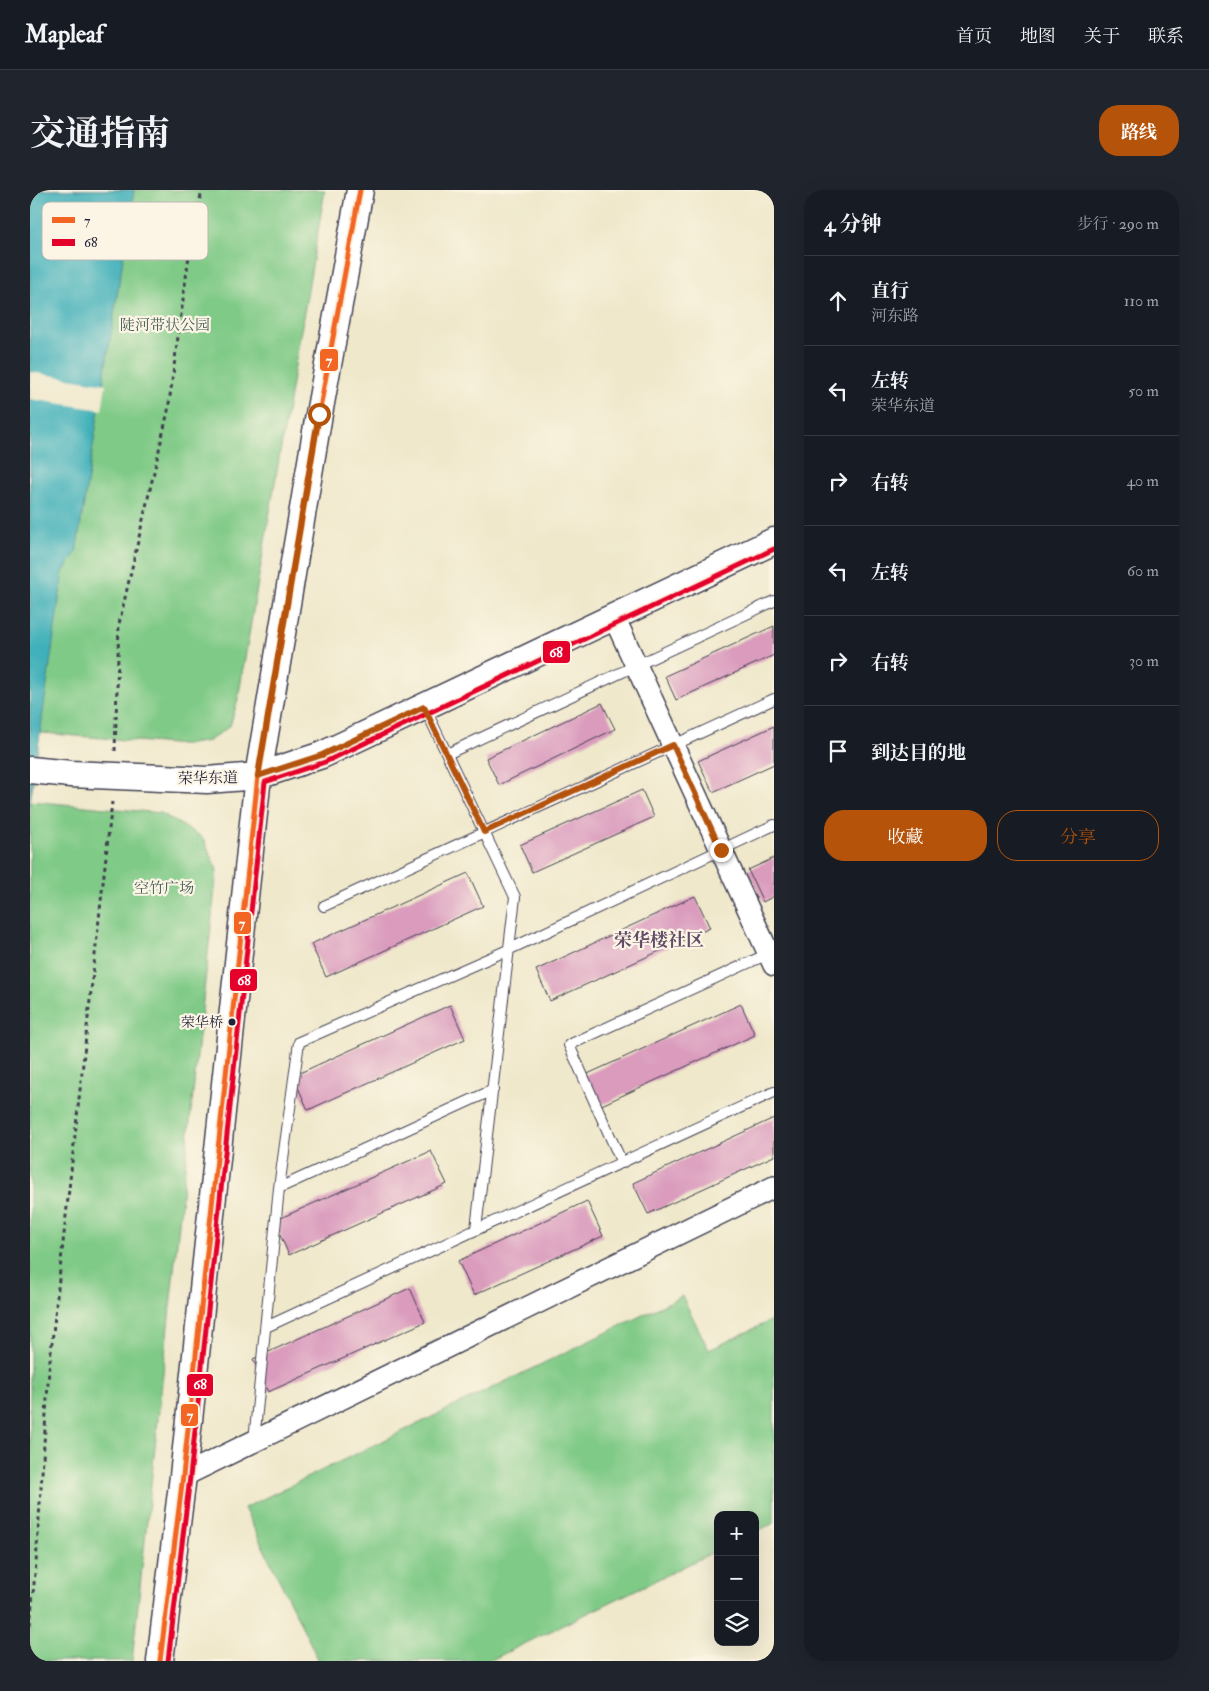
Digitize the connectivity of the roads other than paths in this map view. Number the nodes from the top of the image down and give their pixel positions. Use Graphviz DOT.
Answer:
graph roads {
  1 [pos="360,190"];
  2 [pos="774,541"];
  3 [pos="774,601"];
  4 [pos="614,617"];
  5 [pos="637,665"];
  6 [pos="774,699"];
  7 [pos="424,707"];
  8 [pos="673,745"];
  9 [pos="447,754"];
  10 [pos="30,770"];
  11 [pos="258,776"];
  12 [pos="774,825"];
  13 [pos="484,832"];
  14 [pos="721,850"];
  15 [pos="324,906"];
  16 [pos="510,949"];
  17 [pos="772,957"];
  18 [pos="494,1090"];
  19 [pos="774,1092"];
  20 [pos="622,1163"];
  21 [pos="774,1187"];
  22 [pos="279,1188"];
  23 [pos="476,1229"];
  24 [pos="266,1327"];
  25 [pos="254,1441"];
  26 [pos="183,1476"];
  27 [pos="160,1661"];
  1 -- 11 [label="street"];
  2 -- 4 [label="street, 荣华东道"];
  3 -- 5 [label="lane"];
  4 -- 5 [label="street"];
  4 -- 7 [label="street, 荣华东道"];
  5 -- 8 [label="street"];
  5 -- 9 [label="lane"];
  6 -- 8 [label="lane"];
  7 -- 9 [label="lane"];
  7 -- 11 [label="street, 荣华东道"];
  8 -- 13 [label="lane"];
  8 -- 14 [label="street"];
  9 -- 13 [label="lane"];
  10 -- 11 [label="street, 荣华东道"];
  11 -- 26 [label="street"];
  12 -- 14 [label="lane"];
  13 -- 15 [label="lane"];
  13 -- 16 [label="lane"];
  14 -- 16 [label="lane"];
  14 -- 17 [label="street"];
  16 -- 18 [label="lane"];
  16 -- 22 [label="lane"];
  17 -- 20 [label="lane"];
  18 -- 22 [label="lane"];
  18 -- 23 [label="lane"];
  19 -- 20 [label="lane"];
  20 -- 23 [label="lane"];
  21 -- 25 [label="street"];
  22 -- 24 [label="lane"];
  23 -- 24 [label="lane"];
  24 -- 25 [label="lane"];
  25 -- 26 [label="street"];
  26 -- 27 [label="street"];
}
